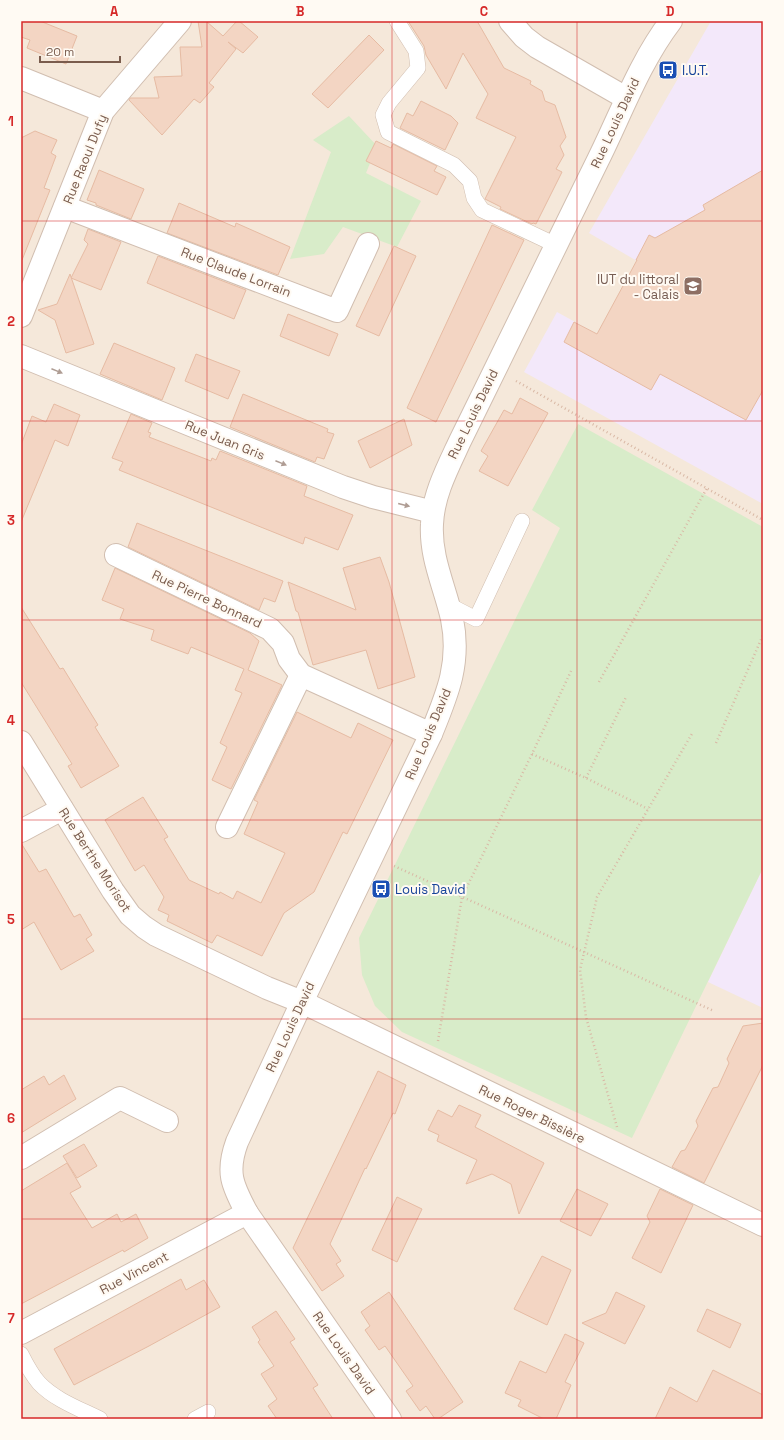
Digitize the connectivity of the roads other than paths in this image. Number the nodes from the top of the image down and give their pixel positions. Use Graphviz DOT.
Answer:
graph roads {
  1 [pos="180,21"];
  2 [pos="397,21"];
  3 [pos="510,21"];
  4 [pos="671,21"];
  5 [pos="21,78"];
  6 [pos="626,98"];
  7 [pos="103,111"];
  8 [pos="65,207"];
  9 [pos="368,244"];
  10 [pos="556,245"];
  11 [pos="21,316"];
  12 [pos="21,356"];
  13 [pos="433,512"];
  14 [pos="522,521"];
  15 [pos="116,555"];
  16 [pos="447,604"];
  17 [pos="301,675"];
  18 [pos="430,734"];
  19 [pos="21,742"];
  20 [pos="62,809"];
  21 [pos="227,827"];
  22 [pos="21,831"];
  23 [pos="302,1002"];
  24 [pos="167,1121"];
  25 [pos="21,1158"];
  26 [pos="246,1213"];
  27 [pos="763,1225"];
  28 [pos="21,1333"];
  29 [pos="21,1354"];
  30 [pos="100,1419"];
  31 [pos="390,1419"];
  1 -- 7 [label="street, Rue Raoul Dufy"];
  2 -- 10 [label="lane"];
  3 -- 6 [label="street"];
  4 -- 6 [label="street, Rue Louis David"];
  5 -- 7 [label="street"];
  6 -- 10 [label="street, Rue Louis David"];
  7 -- 8 [label="street, Rue Raoul Dufy"];
  8 -- 9 [label="street, Rue Claude Lorrain"];
  8 -- 11 [label="street, Rue Raoul Dufy"];
  10 -- 13 [label="street, Rue Louis David"];
  12 -- 13 [label="street, Rue Juan Gris, one-way"];
  13 -- 16 [label="street, Rue Louis David"];
  14 -- 16 [label="lane"];
  15 -- 17 [label="street, Rue Pierre Bonnard"];
  16 -- 18 [label="street, Rue Louis David"];
  17 -- 18 [label="street"];
  17 -- 21 [label="street"];
  18 -- 23 [label="street, Rue Louis David"];
  19 -- 20 [label="street, Rue Berthe Morisot"];
  20 -- 22 [label="street"];
  20 -- 23 [label="street, Rue Berthe Morisot"];
  23 -- 26 [label="street, Rue Louis David"];
  23 -- 27 [label="street, Rue Roger Bissière"];
  24 -- 25 [label="street"];
  26 -- 28 [label="street, Rue Vincent"];
  26 -- 31 [label="street, Rue Louis David"];
  29 -- 30 [label="lane"];
}
